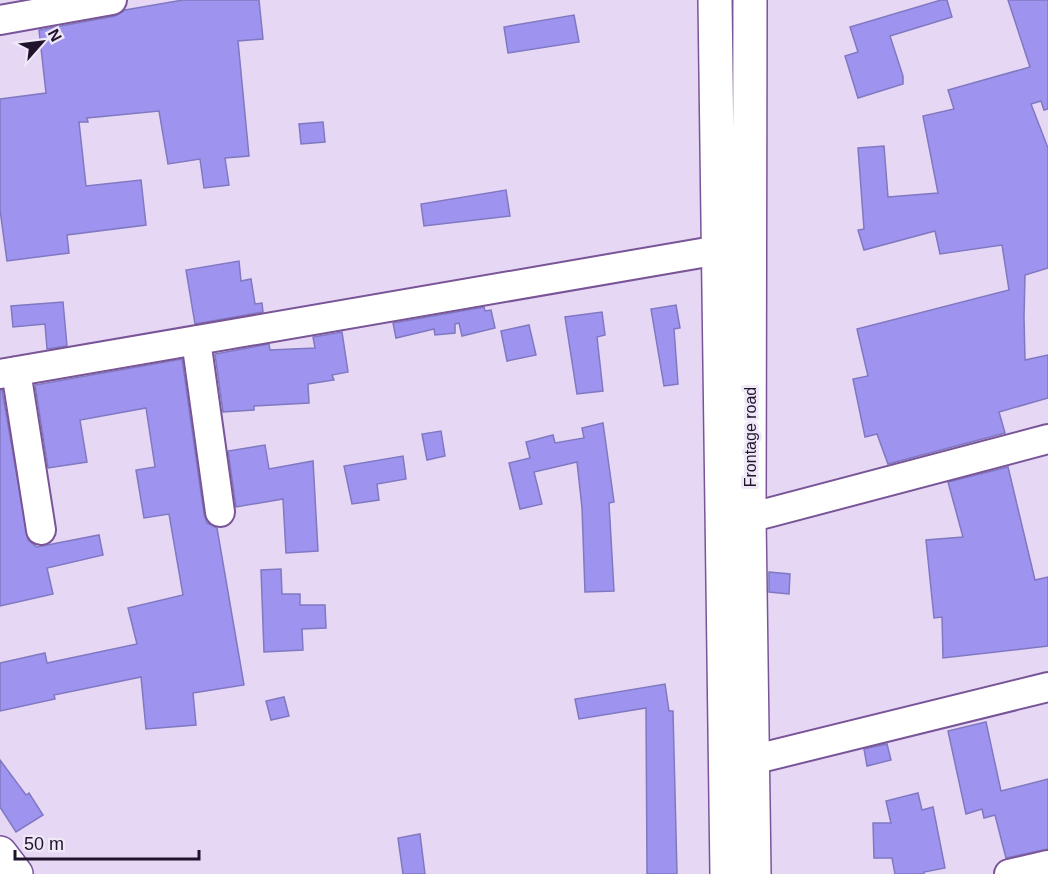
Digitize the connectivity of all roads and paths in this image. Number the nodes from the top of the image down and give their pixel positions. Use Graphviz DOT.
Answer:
graph roads {
  1 [pos="112,0"];
  2 [pos="715,0"];
  3 [pos="750,0"];
  4 [pos="0,20"];
  5 [pos="719,250"];
  6 [pos="196,340"];
  7 [pos="8,373"];
  8 [pos="1048,439"];
  9 [pos="220,512"];
  10 [pos="749,518"];
  11 [pos="41,530"];
  12 [pos="1048,687"];
  13 [pos="752,760"];
  14 [pos="0,853"];
  15 [pos="1048,865"];
  16 [pos="16,874"];
  17 [pos="727,874"];
  18 [pos="754,874"];
  19 [pos="1009,874"];
  1 -- 4 [label="street"];
  2 -- 5 [label="main road"];
  3 -- 10 [label="main road, Frontage road"];
  5 -- 6 [label="street"];
  5 -- 17 [label="main road"];
  6 -- 7 [label="street"];
  6 -- 9 [label="street"];
  7 -- 11 [label="street"];
  8 -- 10 [label="street"];
  10 -- 13 [label="main road, Frontage road"];
  12 -- 13 [label="street"];
  13 -- 18 [label="main road, Frontage road"];
  14 -- 16 [label="main road"];
  15 -- 19 [label="street"];
}
